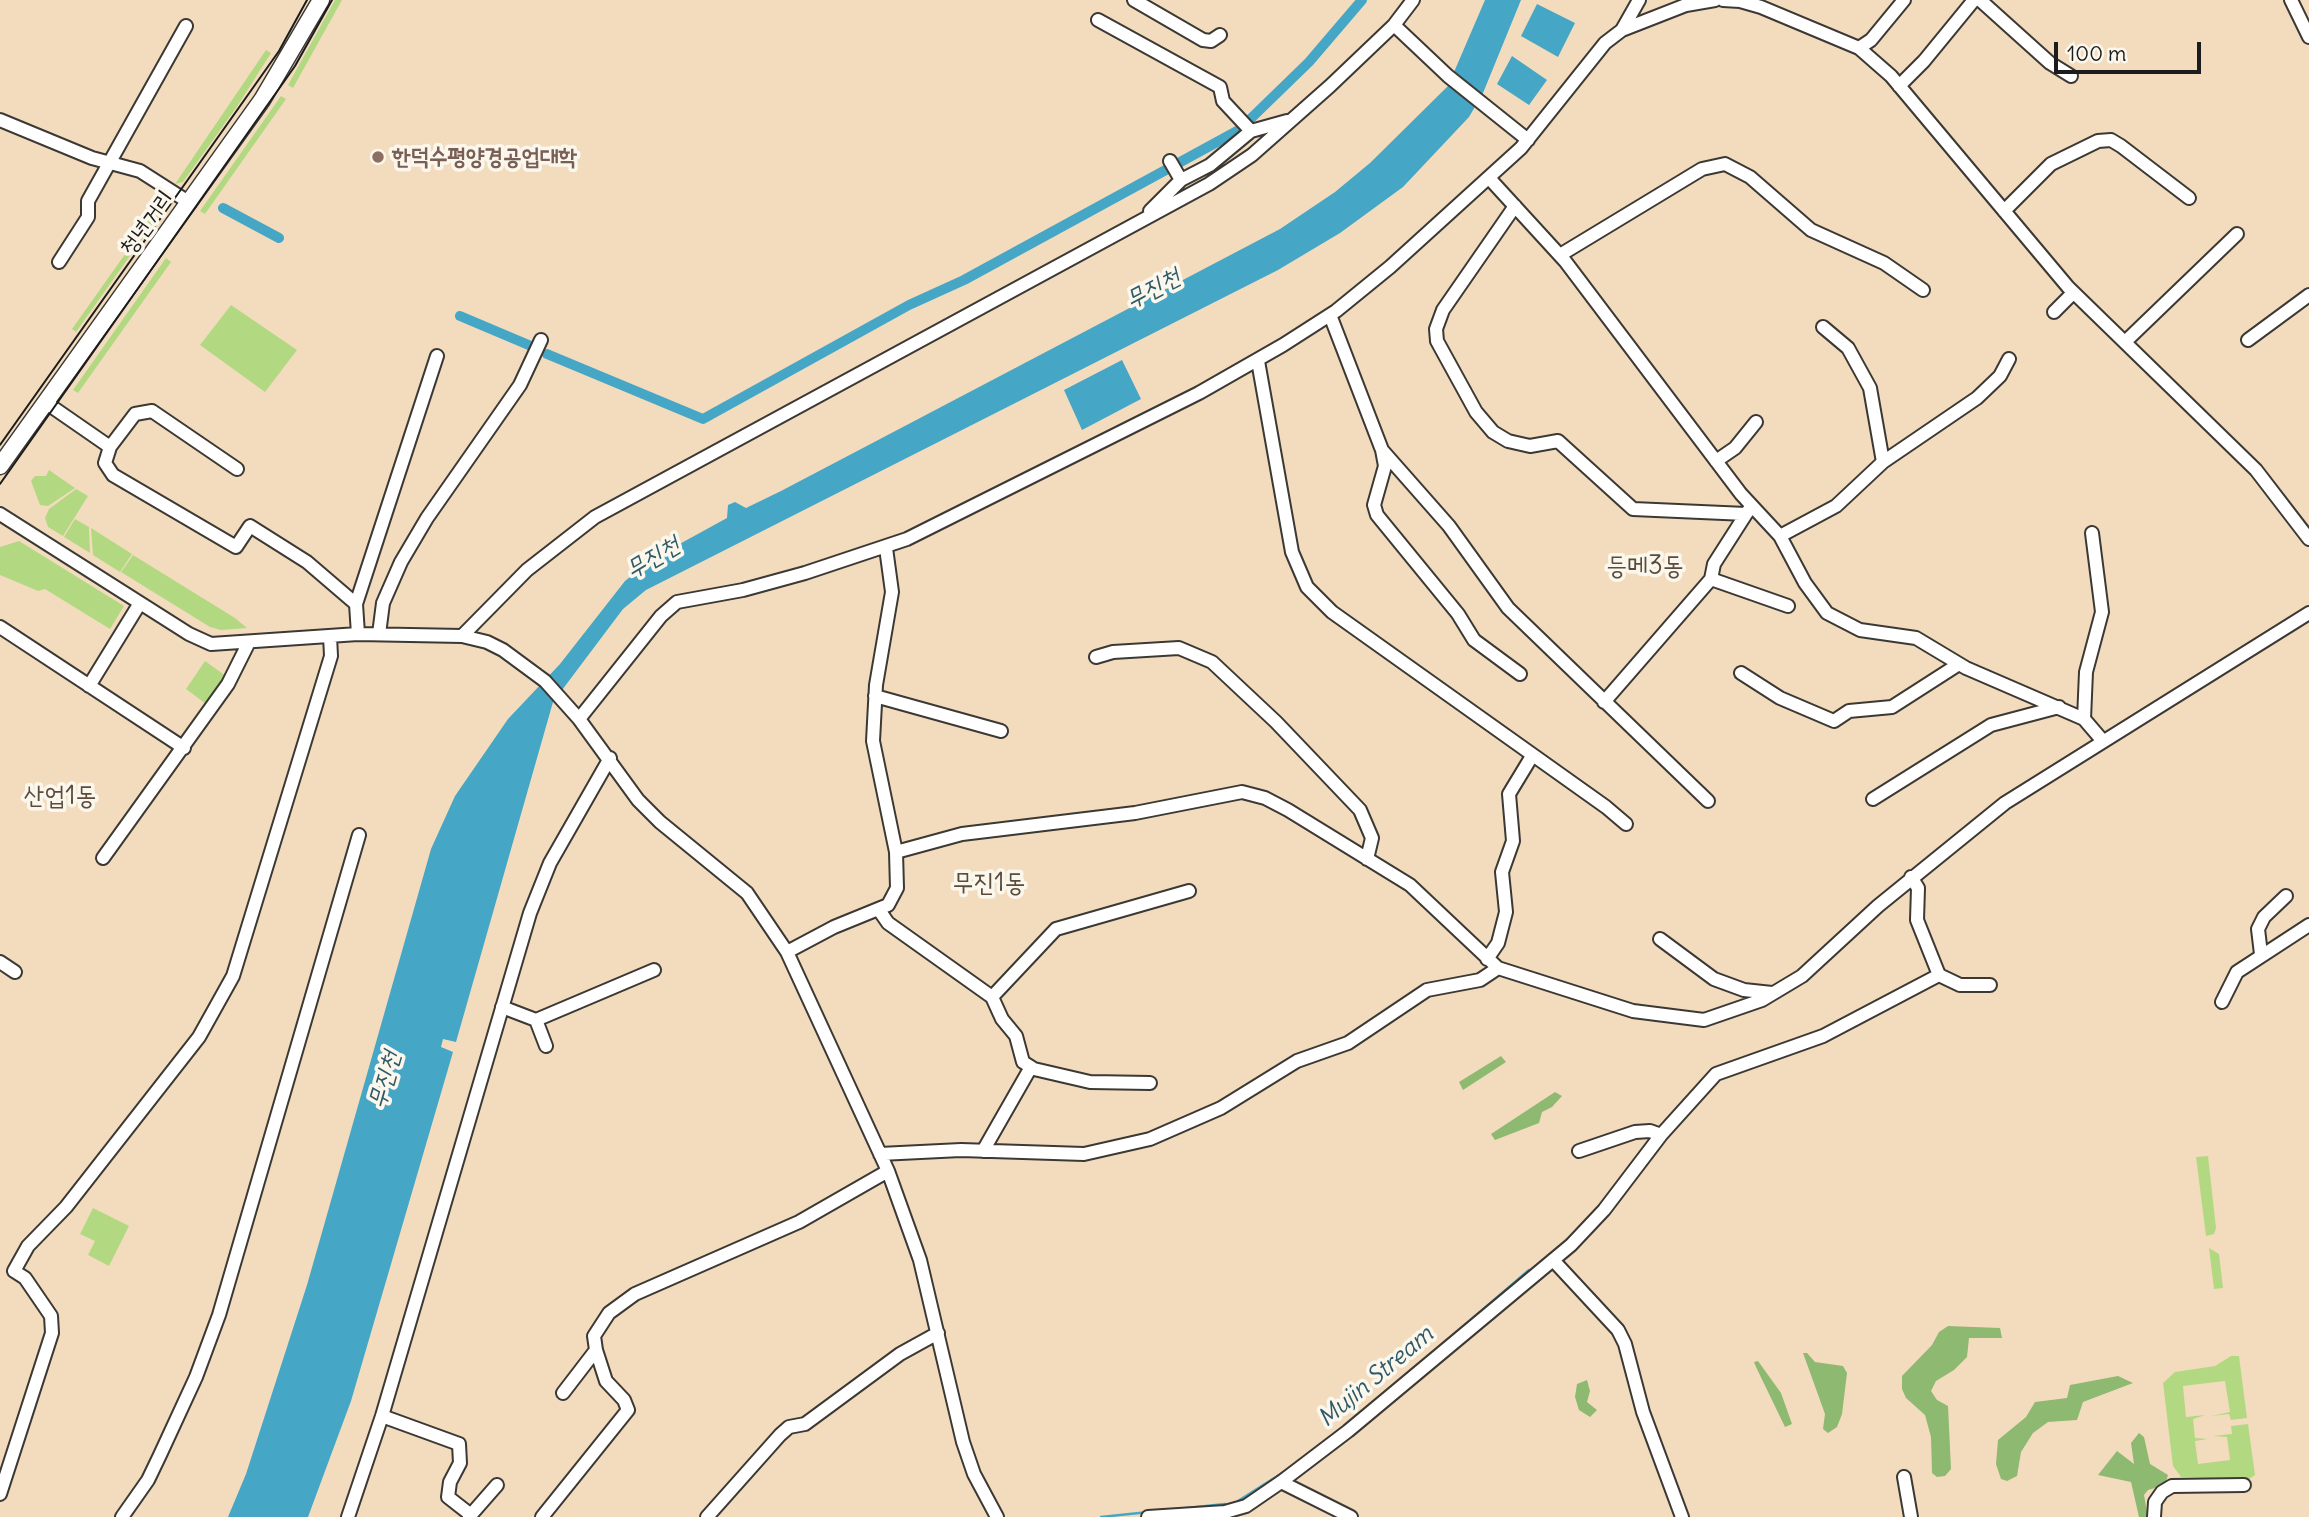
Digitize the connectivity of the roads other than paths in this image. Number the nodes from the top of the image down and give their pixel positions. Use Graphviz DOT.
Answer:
graph roads {
  1 [pos="321,0"];
  2 [pos="1134,0"];
  3 [pos="1413,0"];
  4 [pos="1639,0"];
  5 [pos="1715,0"];
  6 [pos="1723,0"];
  7 [pos="1904,0"];
  8 [pos="1974,0"];
  9 [pos="1980,0"];
  10 [pos="2291,0"];
  11 [pos="1098,20"];
  12 [pos="1394,25"];
  13 [pos="186,26"];
  14 [pos="1622,30"];
  15 [pos="1220,35"];
  16 [pos="2309,37"];
  17 [pos="1859,48"];
  18 [pos="2071,76"];
  19 [pos="1899,86"];
  20 [pos="0,120"];
  21 [pos="1291,120"];
  22 [pos="1247,126"];
  23 [pos="1528,140"];
  24 [pos="1170,161"];
  25 [pos="112,162"];
  26 [pos="1179,177"];
  27 [pos="1489,178"];
  28 [pos="2189,198"];
  29 [pos="190,203"];
  30 [pos="1516,206"];
  31 [pos="2004,211"];
  32 [pos="1139,222"];
  33 [pos="2237,234"];
  34 [pos="1560,255"];
  35 [pos="58,262"];
  36 [pos="1923,290"];
  37 [pos="2073,293"];
  38 [pos="2309,295"];
  39 [pos="2054,312"];
  40 [pos="1330,315"];
  41 [pos="1823,327"];
  42 [pos="541,340"];
  43 [pos="2248,340"];
  44 [pos="2126,341"];
  45 [pos="437,356"];
  46 [pos="2010,359"];
  47 [pos="1258,361"];
  48 [pos="45,402"];
  49 [pos="1756,422"];
  50 [pos="110,447"];
  51 [pos="1382,450"];
  52 [pos="1716,461"];
  53 [pos="1883,462"];
  54 [pos="0,466"];
  55 [pos="237,469"];
  56 [pos="1749,511"];
  57 [pos="0,514"];
  58 [pos="2092,533"];
  59 [pos="1780,536"];
  60 [pos="2309,539"];
  61 [pos="886,548"];
  62 [pos="1711,579"];
  63 [pos="140,603"];
  64 [pos="356,604"];
  65 [pos="1788,606"];
  66 [pos="2309,613"];
  67 [pos="0,628"];
  68 [pos="358,634"];
  69 [pos="379,634"];
  70 [pos="330,636"];
  71 [pos="462,636"];
  72 [pos="249,642"];
  73 [pos="1096,657"];
  74 [pos="1959,664"];
  75 [pos="1741,673"];
  76 [pos="1520,674"];
  77 [pos="89,686"];
  78 [pos="876,696"];
  79 [pos="1604,702"];
  80 [pos="2061,707"];
  81 [pos="579,719"];
  82 [pos="2084,719"];
  83 [pos="1000,731"];
  84 [pos="2102,740"];
  85 [pos="184,747"];
  86 [pos="1532,756"];
  87 [pos="610,758"];
  88 [pos="1873,799"];
  89 [pos="1708,801"];
  90 [pos="1626,824"];
  91 [pos="359,835"];
  92 [pos="896,852"];
  93 [pos="103,858"];
  94 [pos="1367,859"];
  95 [pos="1911,877"];
  96 [pos="1189,891"];
  97 [pos="2286,896"];
  98 [pos="879,909"];
  99 [pos="2309,925"];
  100 [pos="1660,939"];
  101 [pos="787,953"];
  102 [pos="2261,954"];
  103 [pos="1487,959"];
  104 [pos="0,962"];
  105 [pos="1498,968"];
  106 [pos="654,970"];
  107 [pos="15,972"];
  108 [pos="1940,975"];
  109 [pos="1990,985"];
  110 [pos="1773,993"];
  111 [pos="992,997"];
  112 [pos="2222,1002"];
  113 [pos="502,1007"];
  114 [pos="536,1020"];
  115 [pos="546,1045"];
  116 [pos="1031,1067"];
  117 [pos="1150,1083"];
  118 [pos="1661,1135"];
  119 [pos="983,1150"];
  120 [pos="1579,1151"];
  121 [pos="880,1154"];
  122 [pos="887,1171"];
  123 [pos="1553,1260"];
  124 [pos="0,1271"];
  125 [pos="14,1271"];
  126 [pos="938,1332"];
  127 [pos="596,1350"];
  128 [pos="564,1394"];
  129 [pos="382,1416"];
  130 [pos="1904,1477"];
  131 [pos="1281,1482"];
  132 [pos="498,1485"];
  133 [pos="2244,1485"];
  134 [pos="0,1494"];
  135 [pos="470,1516"];
  136 [pos="122,1517"];
  137 [pos="348,1517"];
  138 [pos="542,1517"];
  139 [pos="707,1517"];
  140 [pos="998,1517"];
  141 [pos="1148,1517"];
  142 [pos="1351,1517"];
  143 [pos="1682,1517"];
  144 [pos="1911,1517"];
  145 [pos="2154,1517"];
  1 -- 29 [label="main road, 청년거리"];
  2 -- 15 [label="street"];
  3 -- 12 [label="street"];
  4 -- 14 [label="street"];
  5 -- 14 [label="street"];
  6 -- 17 [label="street"];
  7 -- 17 [label="street"];
  8 -- 19 [label="street"];
  9 -- 18 [label="street"];
  10 -- 16 [label="street"];
  11 -- 22 [label="street"];
  12 -- 21 [label="street"];
  12 -- 23 [label="street"];
  13 -- 25 [label="street"];
  14 -- 23 [label="street"];
  17 -- 19 [label="street"];
  19 -- 31 [label="street"];
  20 -- 25 [label="street"];
  21 -- 22 [label="street"];
  21 -- 32 [label="street"];
  22 -- 26 [label="street"];
  23 -- 27 [label="street"];
  24 -- 26 [label="street"];
  25 -- 29 [label="street"];
  25 -- 35 [label="street"];
  26 -- 32 [label="street"];
  27 -- 30 [label="street"];
  27 -- 40 [label="street"];
  28 -- 31 [label="street"];
  29 -- 48 [label="main road, 청년거리"];
  30 -- 34 [label="street"];
  30 -- 56 [label="street"];
  31 -- 37 [label="street"];
  32 -- 71 [label="street"];
  33 -- 44 [label="street"];
  34 -- 36 [label="street"];
  34 -- 52 [label="street"];
  37 -- 39 [label="street"];
  37 -- 44 [label="street"];
  38 -- 43 [label="street"];
  40 -- 47 [label="street"];
  40 -- 51 [label="street"];
  41 -- 53 [label="street"];
  42 -- 69 [label="street"];
  44 -- 60 [label="street"];
  45 -- 64 [label="street"];
  46 -- 53 [label="street"];
  47 -- 61 [label="street"];
  47 -- 86 [label="street"];
  48 -- 50 [label="street"];
  48 -- 54 [label="main road, 청년거리"];
  49 -- 52 [label="street"];
  50 -- 55 [label="street"];
  50 -- 64 [label="street"];
  51 -- 76 [label="street"];
  51 -- 79 [label="street"];
  52 -- 56 [label="street"];
  53 -- 59 [label="street"];
  56 -- 59 [label="street"];
  56 -- 62 [label="street"];
  57 -- 63 [label="street"];
  58 -- 82 [label="street"];
  59 -- 74 [label="street"];
  61 -- 78 [label="street"];
  61 -- 81 [label="street"];
  62 -- 65 [label="street"];
  62 -- 79 [label="street"];
  63 -- 72 [label="street"];
  63 -- 77 [label="street"];
  64 -- 68 [label="street"];
  66 -- 84 [label="street"];
  67 -- 77 [label="street"];
  68 -- 69 [label="street"];
  68 -- 70 [label="street"];
  69 -- 71 [label="street"];
  70 -- 72 [label="street"];
  70 -- 125 [label="street"];
  71 -- 81 [label="street"];
  72 -- 85 [label="street"];
  73 -- 94 [label="street"];
  74 -- 75 [label="street"];
  74 -- 80 [label="street"];
  77 -- 85 [label="street"];
  78 -- 83 [label="street"];
  78 -- 92 [label="street"];
  79 -- 89 [label="street"];
  80 -- 82 [label="street"];
  80 -- 88 [label="street"];
  81 -- 87 [label="street"];
  82 -- 84 [label="street"];
  84 -- 95 [label="street"];
  85 -- 93 [label="street"];
  86 -- 90 [label="street"];
  86 -- 103 [label="street"];
  87 -- 101 [label="street"];
  87 -- 113 [label="street"];
  91 -- 136 [label="street"];
  92 -- 94 [label="street"];
  92 -- 98 [label="street"];
  94 -- 103 [label="street"];
  95 -- 108 [label="street"];
  95 -- 110 [label="street"];
  96 -- 111 [label="street"];
  97 -- 102 [label="street"];
  98 -- 101 [label="street"];
  98 -- 111 [label="street"];
  99 -- 102 [label="street"];
  100 -- 110 [label="street"];
  101 -- 121 [label="street"];
  102 -- 112 [label="street"];
  103 -- 105 [label="street"];
  104 -- 107 [label="street"];
  105 -- 110 [label="street"];
  105 -- 119 [label="street"];
  106 -- 114 [label="street"];
  108 -- 109 [label="street"];
  108 -- 118 [label="street"];
  111 -- 116 [label="street"];
  113 -- 114 [label="street"];
  113 -- 129 [label="street"];
  114 -- 115 [label="street"];
  116 -- 117 [label="street"];
  116 -- 119 [label="street"];
  118 -- 120 [label="street"];
  118 -- 123 [label="street"];
  119 -- 121 [label="street"];
  121 -- 122 [label="street"];
  122 -- 126 [label="street"];
  122 -- 127 [label="street"];
  123 -- 131 [label="street"];
  123 -- 143 [label="street"];
  124 -- 125 [label="street"];
  125 -- 134 [label="street"];
  126 -- 139 [label="street"];
  126 -- 140 [label="street"];
  127 -- 128 [label="street"];
  127 -- 138 [label="street"];
  129 -- 135 [label="street"];
  129 -- 137 [label="street"];
  130 -- 144 [label="street"];
  131 -- 141 [label="street"];
  131 -- 142 [label="street"];
  132 -- 135 [label="street"];
  133 -- 145 [label="street"];
}
